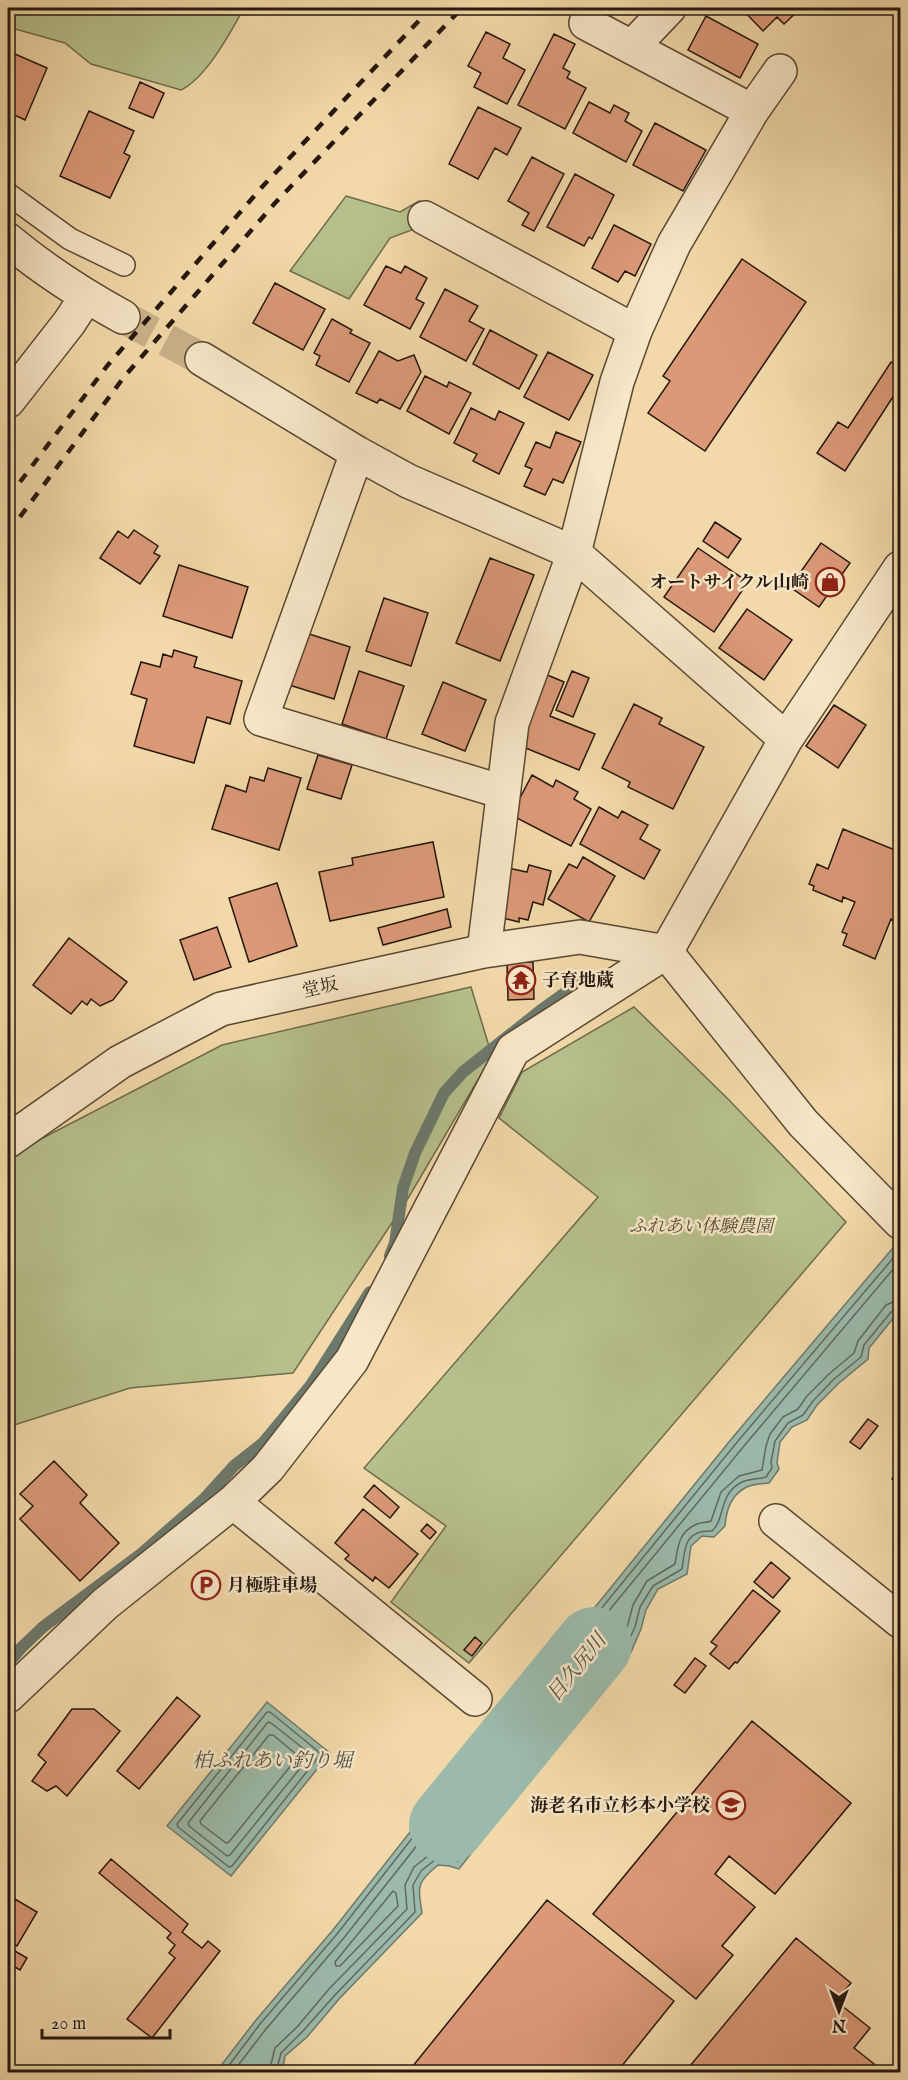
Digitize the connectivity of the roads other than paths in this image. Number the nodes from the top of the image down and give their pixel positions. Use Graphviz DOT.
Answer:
graph roads {
  1 [pos="669,8"];
  2 [pos="586,23"];
  3 [pos="632,47"];
  4 [pos="780,71"];
  5 [pos="752,111"];
  6 [pos="8,194"];
  7 [pos="425,218"];
  8 [pos="8,240"];
  9 [pos="124,265"];
  10 [pos="86,297"];
  11 [pos="123,316"];
  12 [pos="634,331"];
  13 [pos="202,359"];
  14 [pos="8,401"];
  15 [pos="357,453"];
  16 [pos="574,553"];
  17 [pos="900,568"];
  18 [pos="786,739"];
  19 [pos="503,792"];
  20 [pos="484,951"];
  21 [pos="666,952"];
  22 [pos="8,1141"];
  23 [pos="895,1218"];
  24 [pos="232,1502"];
  25 [pos="776,1521"];
  26 [pos="900,1621"];
  27 [pos="8,1696"];
  28 [pos="476,1700"];
  1 -- 3 [label="street"];
  2 -- 3 [label="street"];
  3 -- 5 [label="street"];
  4 -- 5 [label="street"];
  5 -- 12 [label="street"];
  6 -- 9 [label="lane"];
  7 -- 12 [label="street"];
  8 -- 10 [label="street"];
  10 -- 11 [label="street"];
  10 -- 14 [label="street"];
  12 -- 16 [label="street"];
  13 -- 15 [label="street"];
  15 -- 16 [label="street"];
  15 -- 19 [label="street"];
  16 -- 18 [label="street"];
  16 -- 19 [label="street"];
  17 -- 18 [label="street"];
  18 -- 21 [label="street"];
  19 -- 20 [label="street"];
  20 -- 21 [label="street, 堂坂"];
  20 -- 22 [label="street, 堂坂"];
  21 -- 23 [label="street"];
  21 -- 24 [label="street"];
  24 -- 27 [label="street"];
  24 -- 28 [label="street"];
  25 -- 26 [label="street"];
}
